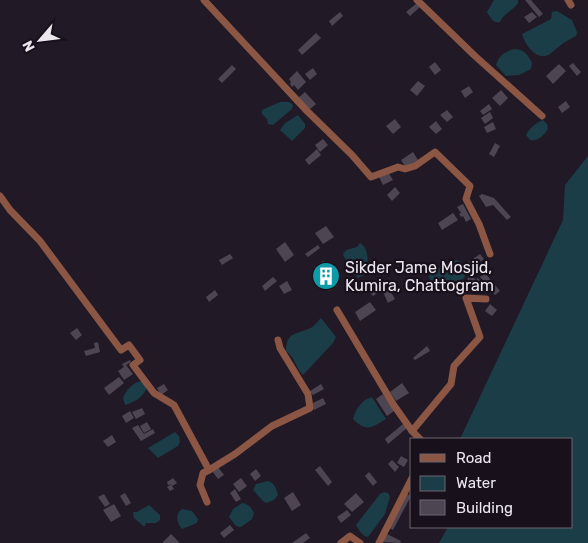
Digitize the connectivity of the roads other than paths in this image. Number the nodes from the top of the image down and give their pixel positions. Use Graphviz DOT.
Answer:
graph roads {
  1 [pos="204,0"];
  2 [pos="417,0"];
  3 [pos="542,116"];
  4 [pos="0,196"];
  5 [pos="490,254"];
  6 [pos="486,299"];
  7 [pos="337,310"];
  8 [pos="278,340"];
  9 [pos="412,431"];
  10 [pos="419,438"];
  11 [pos="209,470"];
  12 [pos="410,482"];
  13 [pos="207,502"];
  14 [pos="341,543"];
  15 [pos="360,543"];
  16 [pos="379,543"];
  1 -- 5 [label="street"];
  2 -- 3 [label="street"];
  4 -- 11 [label="street"];
  6 -- 9 [label="street"];
  7 -- 9 [label="street"];
  8 -- 11 [label="street"];
  9 -- 10 [label="street"];
  11 -- 13 [label="street"];
  12 -- 16 [label="street"];
  14 -- 15 [label="street"];
}
